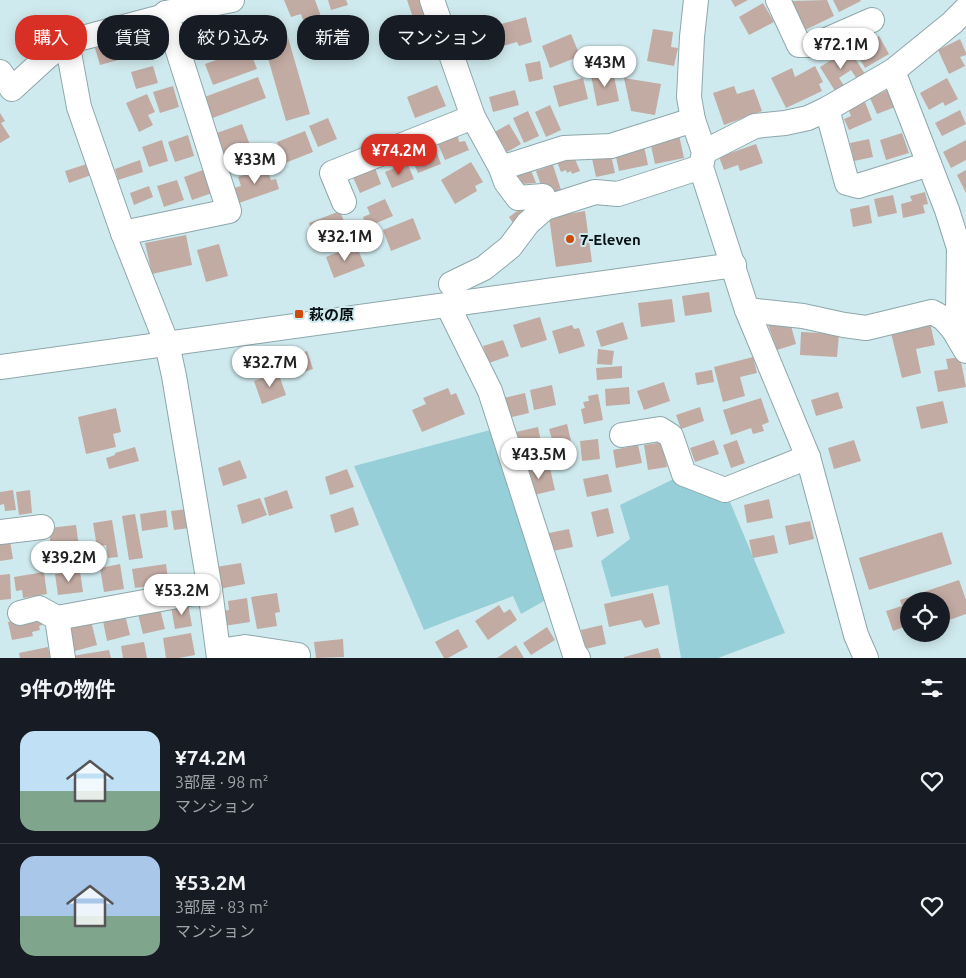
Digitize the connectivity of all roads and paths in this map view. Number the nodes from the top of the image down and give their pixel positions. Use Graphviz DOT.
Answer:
graph roads {
  1 [pos="232,0"];
  2 [pos="432,0"];
  3 [pos="696,0"];
  4 [pos="778,0"];
  5 [pos="966,9"];
  6 [pos="166,13"];
  7 [pos="872,20"];
  8 [pos="87,37"];
  9 [pos="42,60"];
  10 [pos="70,60"];
  11 [pos="893,71"];
  12 [pos="4,85"];
  13 [pos="827,109"];
  14 [pos="473,117"];
  15 [pos="693,120"];
  16 [pos="702,160"];
  17 [pos="929,164"];
  18 [pos="501,168"];
  19 [pos="344,202"];
  20 [pos="545,208"];
  21 [pos="123,233"];
  22 [pos="734,265"];
  23 [pos="450,295"];
  24 [pos="747,310"];
  25 [pos="953,329"];
  26 [pos="168,344"];
  27 [pos="966,352"];
  28 [pos="0,367"];
  29 [pos="622,435"];
  30 [pos="808,458"];
  31 [pos="42,528"];
  32 [pos="0,532"];
  33 [pos="210,590"];
  34 [pos="20,613"];
  35 [pos="57,618"];
  36 [pos="219,654"];
  37 [pos="298,655"];
  38 [pos="574,656"];
  39 [pos="63,658"];
  40 [pos="866,658"];
  1 -- 6 [label="street"];
  2 -- 14 [label="street"];
  3 -- 15 [label="street"];
  4 -- 7 [label="street"];
  5 -- 11 [label="street"];
  6 -- 8 [label="street"];
  6 -- 21 [label="street"];
  9 -- 12 [label="street"];
  10 -- 21 [label="street"];
  11 -- 13 [label="street"];
  11 -- 17 [label="street"];
  13 -- 16 [label="street"];
  13 -- 17 [label="street"];
  14 -- 18 [label="street"];
  14 -- 19 [label="street"];
  15 -- 16 [label="street"];
  15 -- 18 [label="street"];
  16 -- 20 [label="street"];
  16 -- 22 [label="street"];
  17 -- 25 [label="street"];
  18 -- 20 [label="street"];
  20 -- 23 [label="street"];
  21 -- 26 [label="street"];
  22 -- 23 [label="street"];
  22 -- 24 [label="street"];
  23 -- 26 [label="street"];
  23 -- 38 [label="street"];
  24 -- 25 [label="street"];
  24 -- 30 [label="street"];
  25 -- 27 [label="street"];
  26 -- 28 [label="street"];
  26 -- 33 [label="street"];
  29 -- 30 [label="street"];
  30 -- 40 [label="street"];
  31 -- 32 [label="street"];
  33 -- 35 [label="street"];
  33 -- 36 [label="street"];
  34 -- 35 [label="street"];
  35 -- 39 [label="street"];
  36 -- 37 [label="street"];
}
